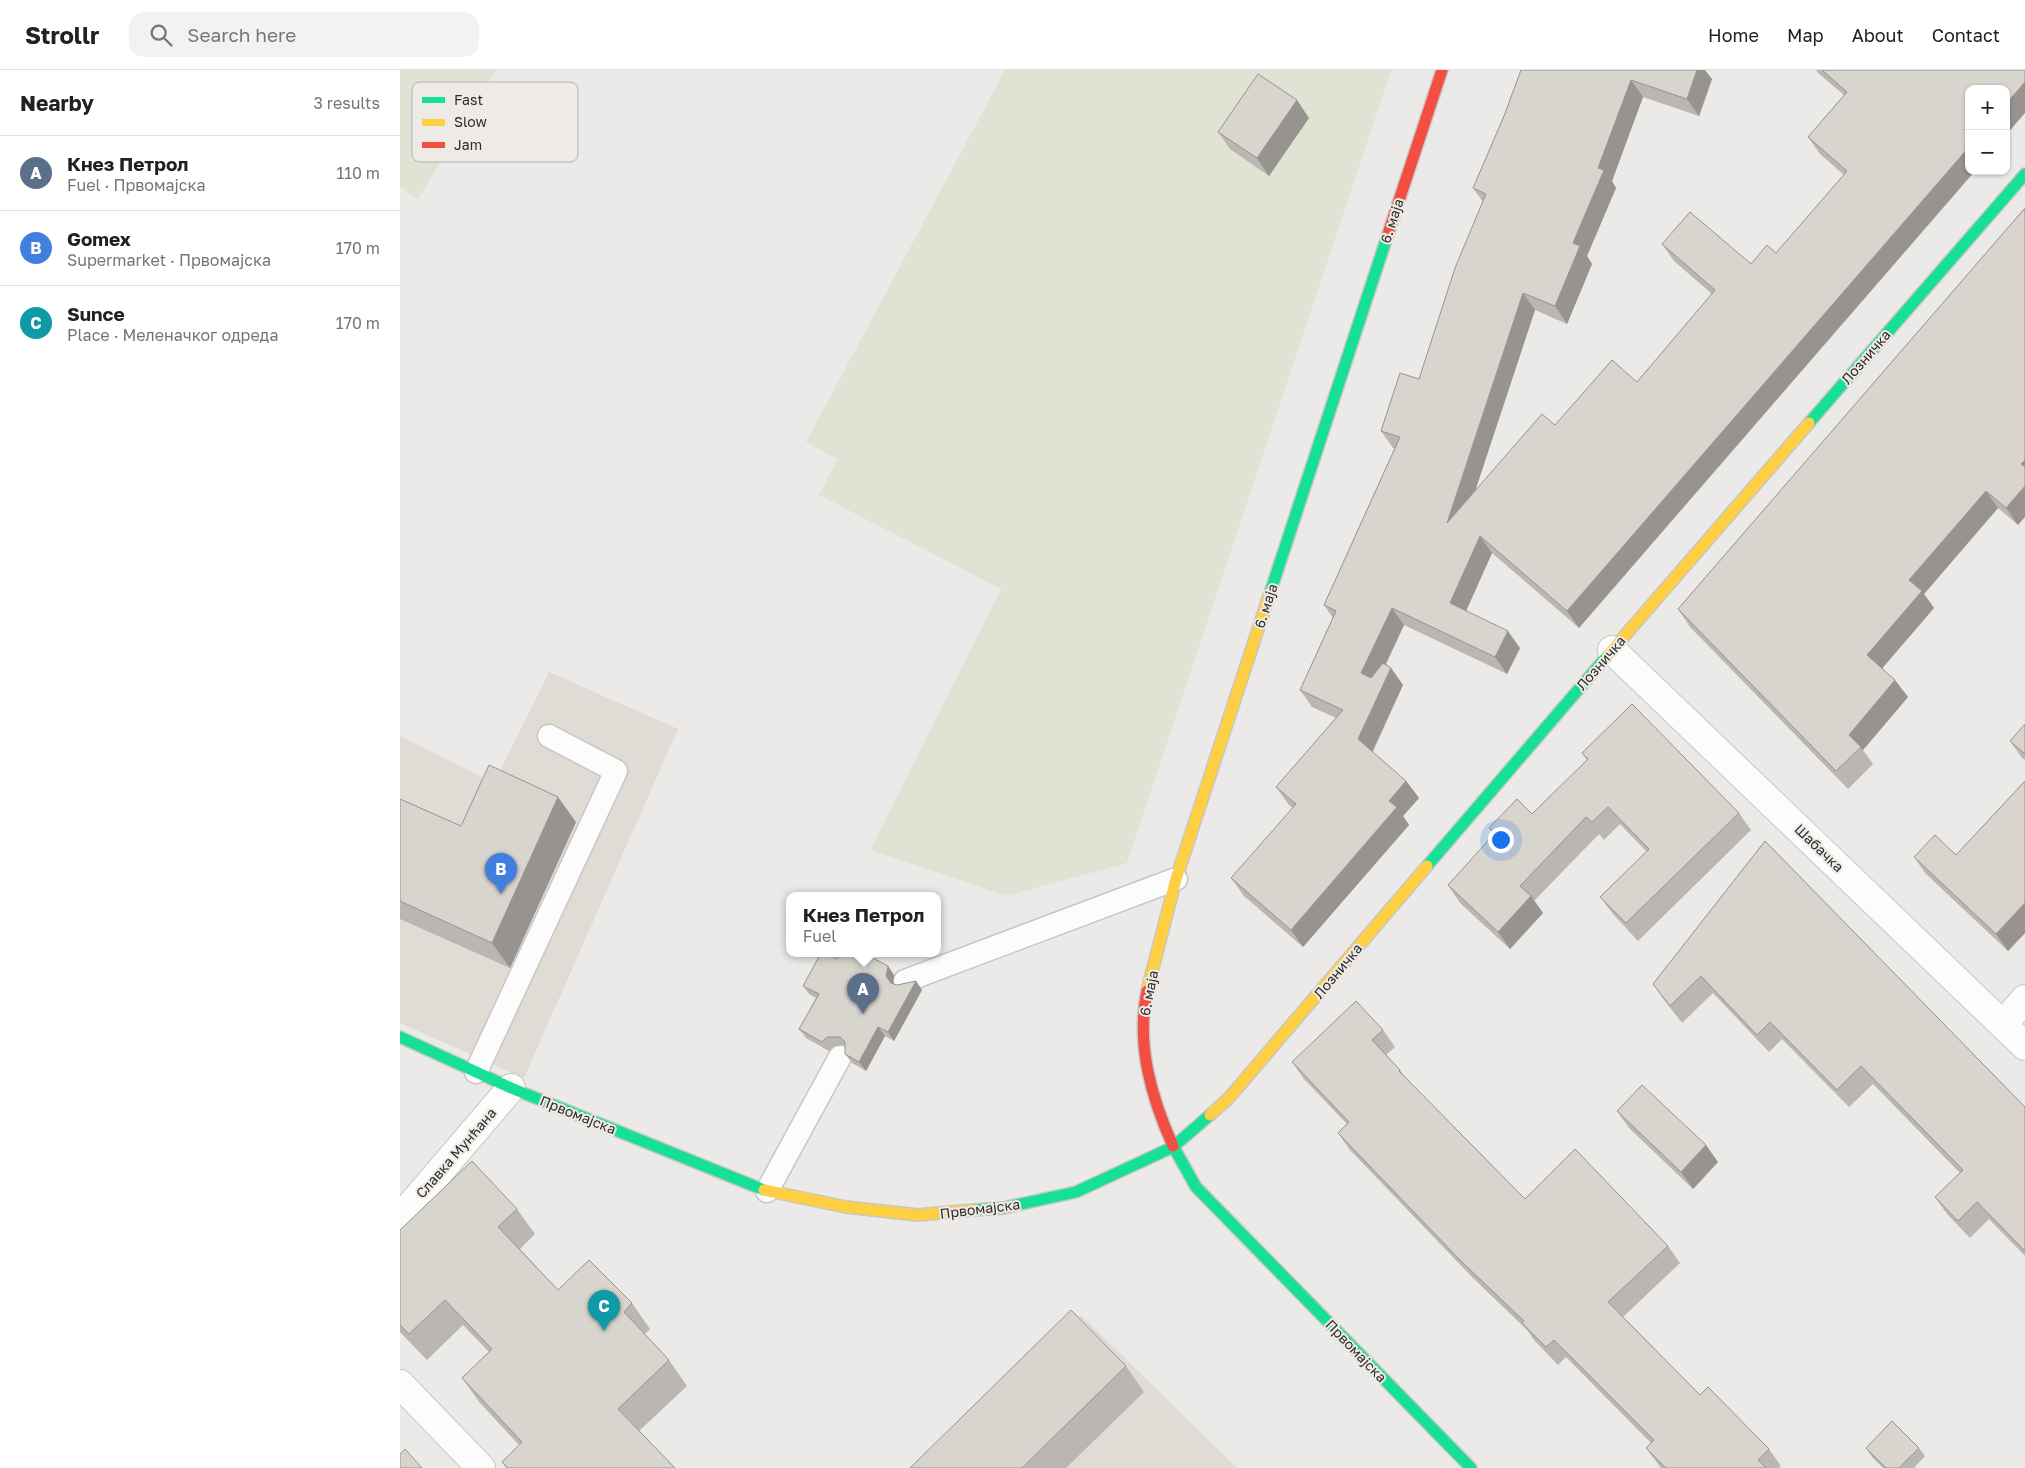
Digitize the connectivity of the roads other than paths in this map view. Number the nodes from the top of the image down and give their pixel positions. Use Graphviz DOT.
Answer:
graph roads {
  1 [pos="1442,70"];
  2 [pos="2025,174"];
  3 [pos="1612,650"];
  4 [pos="549,736"];
  5 [pos="1176,878"];
  6 [pos="905,981"];
  7 [pos="2025,998"];
  8 [pos="2003,1024"];
  9 [pos="400,1038"];
  10 [pos="2025,1046"];
  11 [pos="840,1057"];
  12 [pos="476,1072"];
  13 [pos="512,1088"];
  14 [pos="1172,1147"];
  15 [pos="766,1191"];
  16 [pos="400,1218"];
  17 [pos="400,1384"];
  18 [pos="1466,1466"];
  19 [pos="481,1468"];
  1 -- 5 [label="street, 6. маја"];
  2 -- 3 [label="street, Лозничка"];
  3 -- 8 [label="street, Шабачка"];
  3 -- 14 [label="street, Лозничка"];
  4 -- 12 [label="lane"];
  5 -- 6 [label="lane"];
  5 -- 14 [label="street, 6. маја"];
  7 -- 8 [label="street"];
  8 -- 10 [label="street, Шабачка"];
  9 -- 12 [label="street, Првомајска"];
  11 -- 15 [label="lane"];
  12 -- 13 [label="street, Првомајска"];
  13 -- 15 [label="street, Првомајска"];
  13 -- 16 [label="street, Славка Мунћана"];
  14 -- 15 [label="street, Првомајска"];
  14 -- 18 [label="street, Првомајска"];
  17 -- 19 [label="street"];
}
